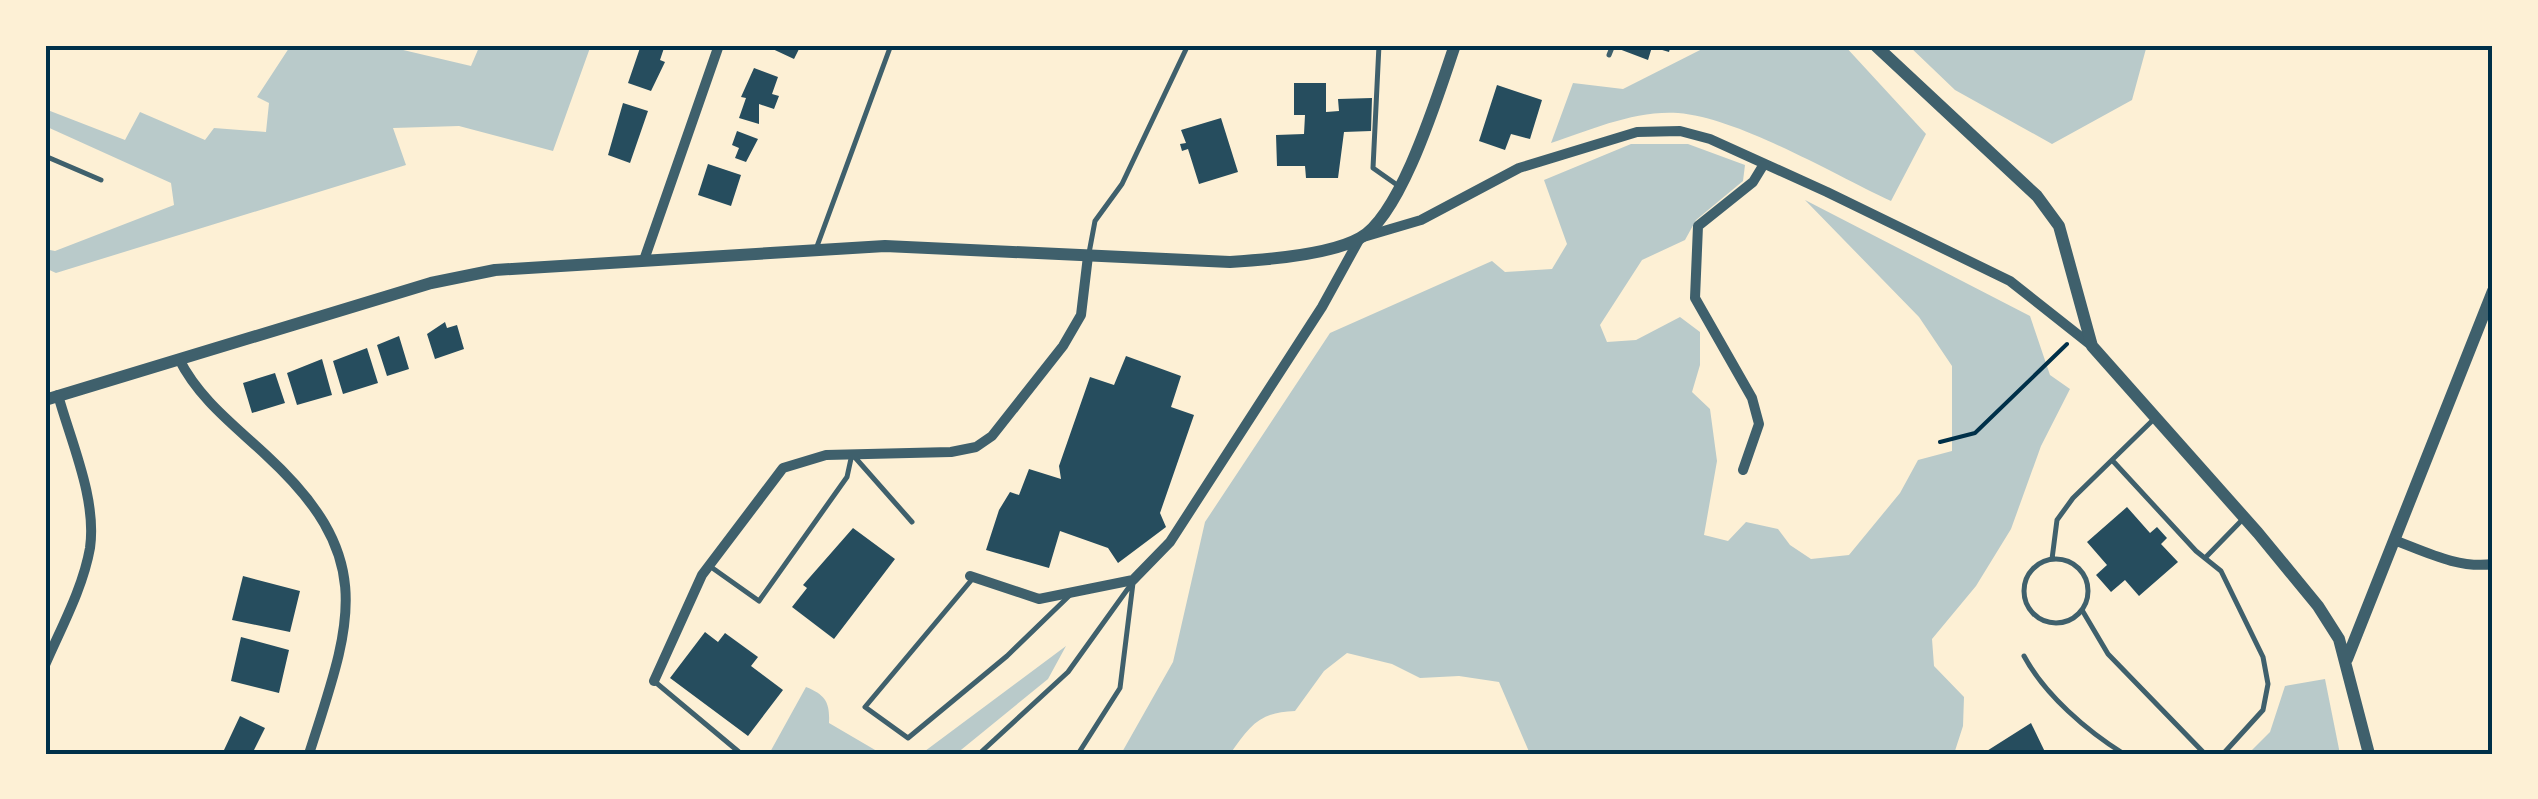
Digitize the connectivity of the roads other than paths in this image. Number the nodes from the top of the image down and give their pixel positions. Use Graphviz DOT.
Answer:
graph roads {
  1 [pos="719,45"];
  2 [pos="891,45"];
  3 [pos="1188,45"];
  4 [pos="1378,45"];
  5 [pos="1455,45"];
  6 [pos="1613,45"];
  7 [pos="1876,45"];
  8 [pos="1609,55"];
  9 [pos="45,156"];
  10 [pos="1764,164"];
  11 [pos="102,180"];
  12 [pos="1401,188"];
  13 [pos="1360,238"];
  14 [pos="816,250"];
  15 [pos="1088,256"];
  16 [pos="644,260"];
  17 [pos="2493,291"];
  18 [pos="2092,346"];
  19 [pos="178,360"];
  20 [pos="49,394"];
  21 [pos="2154,419"];
  22 [pos="852,454"];
  23 [pos="2112,460"];
  24 [pos="1742,470"];
  25 [pos="2244,518"];
  26 [pos="912,522"];
  27 [pos="2394,540"];
  28 [pos="2205,558"];
  29 [pos="2052,559"];
  30 [pos="2493,564"];
  31 [pos="709,566"];
  32 [pos="972,577"];
  33 [pos="1133,580"];
  34 [pos="1072,593"];
  35 [pos="2082,610"];
  36 [pos="2024,656"];
  37 [pos="2346,659"];
  38 [pos="45,665"];
  39 [pos="654,681"];
  40 [pos="738,752"];
  41 [pos="309,754"];
  42 [pos="979,754"];
  43 [pos="1078,754"];
  44 [pos="2124,754"];
  45 [pos="2204,754"];
  46 [pos="2223,754"];
  47 [pos="2369,754"];
  1 -- 16 [label="street"];
  2 -- 14 [label="lane"];
  3 -- 15 [label="lane"];
  4 -- 12 [label="lane"];
  5 -- 12 [label="street"];
  6 -- 8 [label="lane"];
  7 -- 18 [label="street"];
  9 -- 11 [label="lane"];
  10 -- 13 [label="street"];
  10 -- 18 [label="street"];
  10 -- 24 [label="street"];
  12 -- 13 [label="street"];
  13 -- 15 [label="street"];
  13 -- 33 [label="street"];
  14 -- 15 [label="street"];
  14 -- 16 [label="street"];
  15 -- 22 [label="street"];
  16 -- 19 [label="street"];
  17 -- 27 [label="street"];
  18 -- 21 [label="street"];
  19 -- 20 [label="street"];
  19 -- 41 [label="street"];
  20 -- 38 [label="street"];
  21 -- 23 [label="lane"];
  21 -- 25 [label="street"];
  22 -- 26 [label="lane"];
  22 -- 31 [label="street"];
  22 -- 31 [label="lane"];
  23 -- 28 [label="lane"];
  23 -- 29 [label="lane"];
  25 -- 28 [label="lane"];
  25 -- 37 [label="street"];
  27 -- 30 [label="street"];
  27 -- 37 [label="street"];
  28 -- 46 [label="lane"];
  29 -- 35 [label="lane"];
  29 -- 35 [label="lane"];
  31 -- 39 [label="street"];
  32 -- 34 [label="street"];
  32 -- 34 [label="lane"];
  33 -- 34 [label="street"];
  33 -- 42 [label="lane"];
  33 -- 43 [label="lane"];
  35 -- 45 [label="lane"];
  36 -- 44 [label="lane"];
  37 -- 47 [label="street"];
  39 -- 40 [label="lane"];
}
